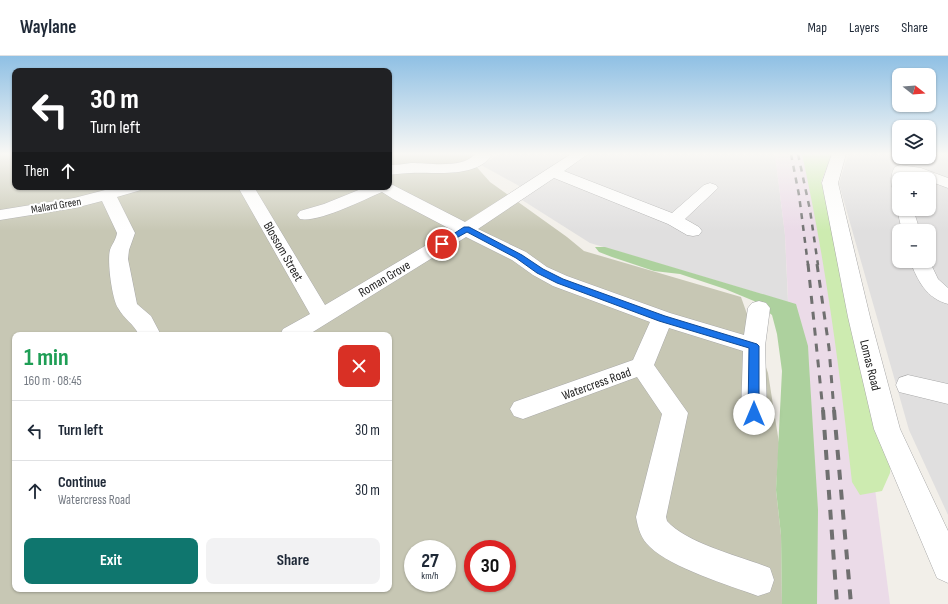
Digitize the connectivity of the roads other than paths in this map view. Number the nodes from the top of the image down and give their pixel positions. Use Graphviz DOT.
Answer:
graph roads {
  1 [pos="541,180"];
  2 [pos="571,180"];
  3 [pos="831,180"];
  4 [pos="687,187"];
  5 [pos="125,190"];
  6 [pos="248,190"];
  7 [pos="373,190"];
  8 [pos="390,190"];
  9 [pos="108,195"];
  10 [pos="0,214"];
  11 [pos="306,215"];
  12 [pos="674,220"];
  13 [pos="466,229"];
  14 [pos="693,231"];
  15 [pos="923,268"];
  16 [pos="948,296"];
  17 [pos="759,308"];
  18 [pos="321,315"];
  19 [pos="662,318"];
  20 [pos="148,332"];
  21 [pos="296,332"];
  22 [pos="754,346"];
  23 [pos="642,366"];
  24 [pos="908,385"];
  25 [pos="948,394"];
  26 [pos="523,409"];
  27 [pos="754,414"];
  28 [pos="948,567"];
  29 [pos="758,580"];
  1 -- 13 [label="street, Roman Grove"];
  2 -- 12 [label="street"];
  3 -- 28 [label="street, Lomas Road"];
  4 -- 12 [label="street"];
  5 -- 9 [label="street, Mallard Green"];
  6 -- 18 [label="street, Blossom Street"];
  7 -- 11 [label="street"];
  8 -- 13 [label="street"];
  9 -- 10 [label="street, Mallard Green"];
  9 -- 20 [label="street"];
  12 -- 14 [label="street"];
  13 -- 18 [label="street, Roman Grove"];
  13 -- 19 [label="street"];
  15 -- 16 [label="street"];
  17 -- 22 [label="street"];
  18 -- 21 [label="street, Roman Grove"];
  19 -- 22 [label="street"];
  19 -- 23 [label="street, Watercress Road"];
  22 -- 27 [label="street"];
  23 -- 26 [label="street, Watercress Road"];
  23 -- 29 [label="street"];
  24 -- 25 [label="street"];
}
